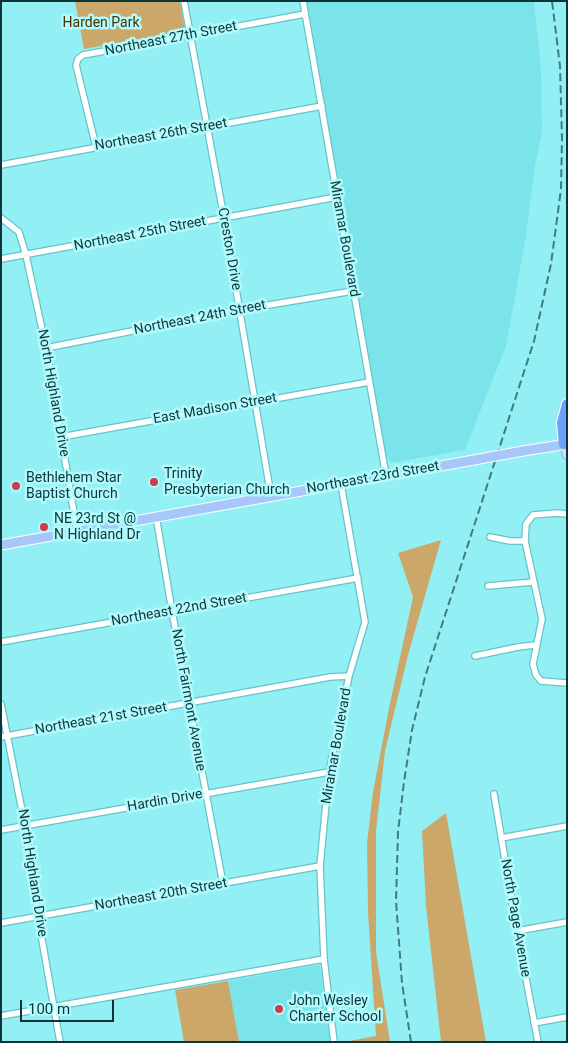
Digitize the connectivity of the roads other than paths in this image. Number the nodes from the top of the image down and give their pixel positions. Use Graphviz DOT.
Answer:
graph roads {
  1 [pos="184,1"];
  2 [pos="303,1"];
  3 [pos="305,14"];
  4 [pos="190,35"];
  5 [pos="322,106"];
  6 [pos="207,126"];
  7 [pos="96,147"];
  8 [pos="1,165"];
  9 [pos="337,197"];
  10 [pos="1,218"];
  11 [pos="224,218"];
  12 [pos="26,256"];
  13 [pos="1,259"];
  14 [pos="353,290"];
  15 [pos="239,310"];
  16 [pos="46,348"];
  17 [pos="369,382"];
  18 [pos="255,401"];
  19 [pos="567,404"];
  20 [pos="61,437"];
  21 [pos="565,444"];
  22 [pos="567,455"];
  23 [pos="386,476"];
  24 [pos="341,484"];
  25 [pos="271,496"];
  26 [pos="567,514"];
  27 [pos="156,516"];
  28 [pos="76,531"];
  29 [pos="490,537"];
  30 [pos="525,541"];
  31 [pos="1,545"];
  32 [pos="358,578"];
  33 [pos="533,582"];
  34 [pos="488,586"];
  35 [pos="172,611"];
  36 [pos="1,642"];
  37 [pos="535,645"];
  38 [pos="475,656"];
  39 [pos="349,676"];
  40 [pos="567,683"];
  41 [pos="1,704"];
  42 [pos="189,704"];
  43 [pos="4,736"];
  44 [pos="329,772"];
  45 [pos="205,794"];
  46 [pos="494,794"];
  47 [pos="25,826"];
  48 [pos="567,826"];
  49 [pos="1,830"];
  50 [pos="501,838"];
  51 [pos="320,866"];
  52 [pos="223,884"];
  53 [pos="38,917"];
  54 [pos="567,922"];
  55 [pos="1,923"];
  56 [pos="517,931"];
  57 [pos="324,959"];
  58 [pos="54,1006"];
  59 [pos="1,1016"];
  60 [pos="567,1017"];
  61 [pos="534,1023"];
  62 [pos="60,1042"];
  63 [pos="334,1042"];
  64 [pos="538,1042"];
  1 -- 4 [label="street, Creston Drive"];
  2 -- 3 [label="street, Miramar Boulevard"];
  3 -- 4 [label="street, Northeast 27th Street"];
  3 -- 5 [label="street, Miramar Boulevard"];
  4 -- 6 [label="street, Creston Drive"];
  4 -- 7 [label="street, Northeast 27th Street"];
  5 -- 6 [label="street, Northeast 26th Street"];
  5 -- 9 [label="street, Miramar Boulevard"];
  6 -- 7 [label="street, Northeast 26th Street"];
  6 -- 11 [label="street, Creston Drive"];
  7 -- 8 [label="street, Northeast 26th Street"];
  9 -- 11 [label="street, Northeast 25th Street"];
  9 -- 14 [label="street, Miramar Boulevard"];
  10 -- 12 [label="street, North Highland Drive"];
  11 -- 12 [label="street, Northeast 25th Street"];
  11 -- 15 [label="street, Creston Drive"];
  12 -- 13 [label="street, Northeast 25th Street"];
  12 -- 16 [label="street, North Highland Drive"];
  14 -- 15 [label="street, Northeast 24th Street"];
  14 -- 17 [label="street, Miramar Boulevard"];
  15 -- 16 [label="street, Northeast 24th Street"];
  15 -- 18 [label="street, Creston Drive"];
  16 -- 20 [label="street, North Highland Drive"];
  17 -- 18 [label="street, East Madison Street"];
  17 -- 23 [label="street, Miramar Boulevard"];
  18 -- 20 [label="street, East Madison Street"];
  18 -- 25 [label="street, Creston Drive"];
  19 -- 21 [label="highway"];
  20 -- 28 [label="street, North Highland Drive"];
  21 -- 22 [label="main road"];
  21 -- 23 [label="main road, Northeast 23rd Street, bridge"];
  23 -- 24 [label="main road, Northeast 23rd Street"];
  24 -- 25 [label="main road, Northeast 23rd Street"];
  24 -- 32 [label="street, Miramar Boulevard"];
  25 -- 27 [label="main road, Northeast 23rd Street"];
  26 -- 30 [label="street"];
  27 -- 28 [label="main road, Northeast 23rd Street"];
  27 -- 35 [label="street, North Fairmont Avenue"];
  28 -- 31 [label="main road, Northeast 23rd Street"];
  29 -- 30 [label="street"];
  30 -- 33 [label="street"];
  32 -- 35 [label="street, Northeast 22nd Street"];
  32 -- 39 [label="street, Miramar Boulevard"];
  33 -- 34 [label="street"];
  33 -- 37 [label="street"];
  35 -- 36 [label="street, Northeast 22nd Street"];
  35 -- 42 [label="street, North Fairmont Avenue"];
  37 -- 38 [label="street"];
  37 -- 40 [label="street"];
  39 -- 42 [label="street, Northeast 21st Street"];
  39 -- 44 [label="street, Miramar Boulevard"];
  41 -- 43 [label="street, North Highland Drive"];
  42 -- 43 [label="street, Northeast 21st Street"];
  42 -- 45 [label="street, North Fairmont Avenue"];
  43 -- 47 [label="street, North Highland Drive"];
  44 -- 45 [label="street, Hardin Drive"];
  44 -- 51 [label="street, Miramar Boulevard"];
  45 -- 47 [label="street, Hardin Drive"];
  45 -- 52 [label="street, North Fairmont Avenue"];
  46 -- 50 [label="street, North Page Avenue"];
  47 -- 49 [label="street, Hardin Drive"];
  47 -- 53 [label="street, North Highland Drive"];
  48 -- 50 [label="street"];
  50 -- 56 [label="street, North Page Avenue"];
  51 -- 52 [label="street, Northeast 20th Street"];
  51 -- 57 [label="street, Miramar Boulevard"];
  52 -- 53 [label="street, Northeast 20th Street"];
  53 -- 55 [label="street, Northeast 20th Street"];
  53 -- 58 [label="street, North Highland Drive"];
  54 -- 56 [label="street"];
  56 -- 61 [label="street, North Page Avenue"];
  57 -- 58 [label="street"];
  57 -- 63 [label="street, Miramar Boulevard"];
  58 -- 59 [label="street"];
  58 -- 62 [label="street, North Highland Drive"];
  60 -- 61 [label="street"];
  61 -- 64 [label="street, North Page Avenue"];
}
